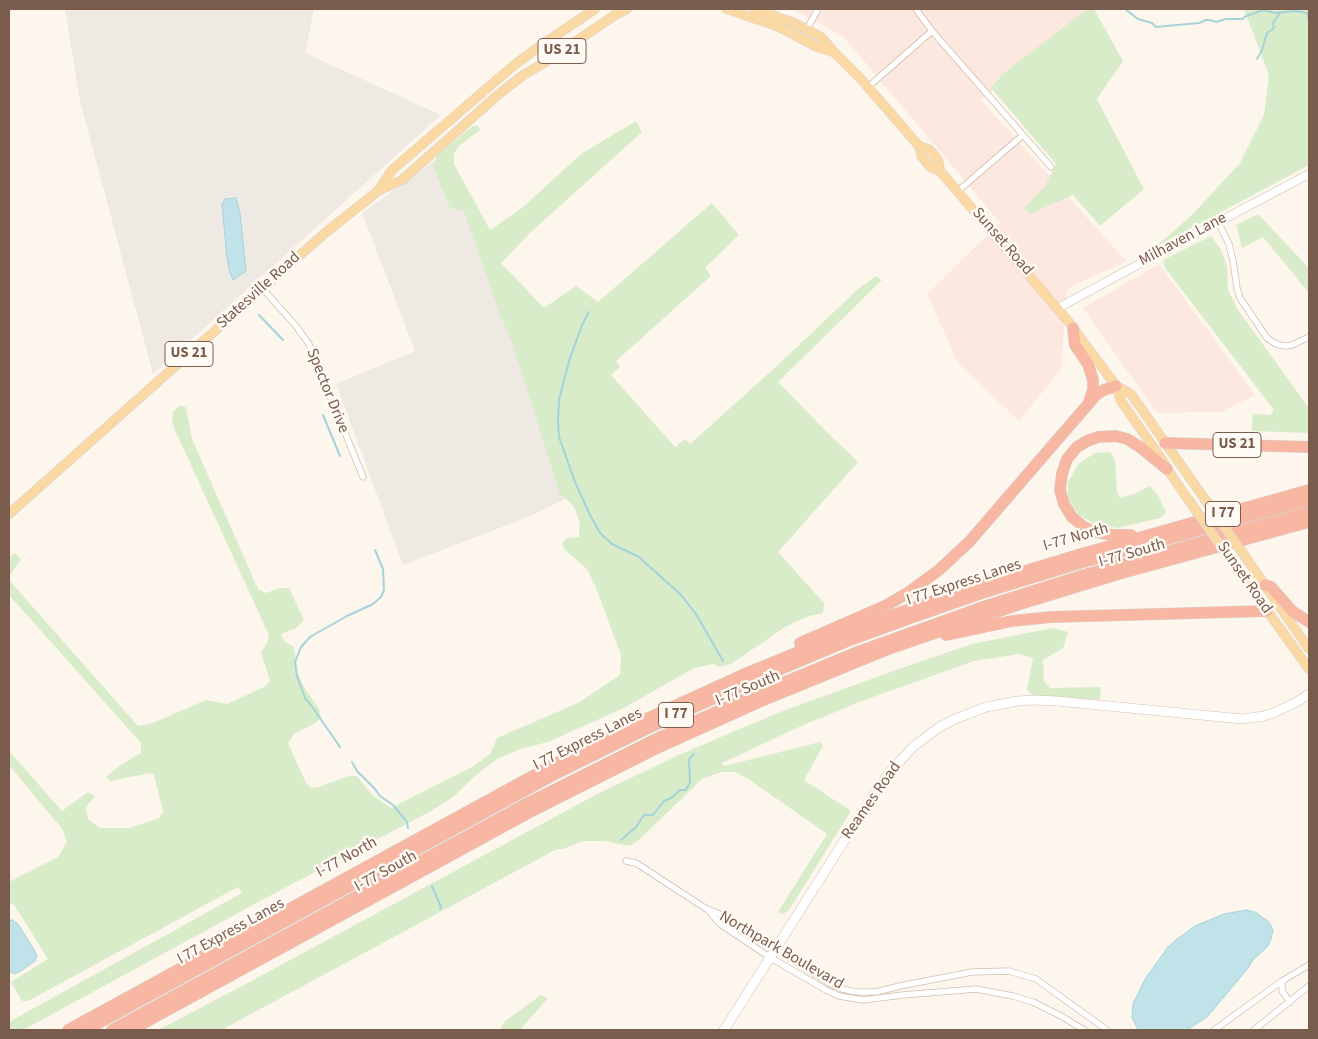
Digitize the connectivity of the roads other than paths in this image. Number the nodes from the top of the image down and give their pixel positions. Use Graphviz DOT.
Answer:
graph roads {
  1 [pos="595,9"];
  2 [pos="627,9"];
  3 [pos="727,9"];
  4 [pos="755,9"];
  5 [pos="818,9"];
  6 [pos="916,9"];
  7 [pos="807,29"];
  8 [pos="932,31"];
  9 [pos="834,52"];
  10 [pos="491,85"];
  11 [pos="868,87"];
  12 [pos="499,94"];
  13 [pos="1023,135"];
  14 [pos="1051,167"];
  15 [pos="1309,174"];
  16 [pos="378,191"];
  17 [pos="958,192"];
  18 [pos="1218,222"];
  19 [pos="262,288"];
  20 [pos="1058,308"];
  21 [pos="1073,328"];
  22 [pos="1309,337"];
  23 [pos="1116,386"];
  24 [pos="1089,403"];
  25 [pos="1165,443"];
  26 [pos="1309,447"];
  27 [pos="1166,469"];
  28 [pos="362,477"];
  29 [pos="1306,494"];
  30 [pos="1309,512"];
  31 [pos="9,514"];
  32 [pos="1309,522"];
  33 [pos="1309,529"];
  34 [pos="1268,532"];
  35 [pos="1147,535"];
  36 [pos="1265,585"];
  37 [pos="1267,611"];
  38 [pos="1309,622"];
  39 [pos="891,648"];
  40 [pos="1309,649"];
  41 [pos="1309,669"];
  42 [pos="754,670"];
  43 [pos="1309,694"];
  44 [pos="626,861"];
  45 [pos="705,908"];
  46 [pos="773,953"];
  47 [pos="1309,966"];
  48 [pos="1282,981"];
  49 [pos="1309,986"];
  50 [pos="1290,1002"];
  51 [pos="68,1030"];
  52 [pos="86,1030"];
  53 [pos="112,1030"];
  54 [pos="131,1030"];
  55 [pos="724,1030"];
  56 [pos="1084,1030"];
  57 [pos="1107,1030"];
  58 [pos="1214,1030"];
  59 [pos="1254,1030"];
  1 -- 10 [label="main road, Statesville Road / US 21"];
  2 -- 12 [label="main road, Statesville Road / US 21"];
  3 -- 9 [label="main road, Sunset Road"];
  4 -- 7 [label="main road, Sunset Road"];
  5 -- 7 [label="street"];
  6 -- 8 [label="street"];
  7 -- 9 [label="main road, Sunset Road"];
  8 -- 11 [label="street"];
  8 -- 13 [label="street"];
  9 -- 11 [label="main road, Sunset Road"];
  10 -- 12 [label="main road"];
  10 -- 16 [label="main road, Statesville Road / US 21"];
  11 -- 17 [label="main road, Sunset Road"];
  12 -- 16 [label="main road, Statesville Road / US 21"];
  13 -- 14 [label="street"];
  13 -- 17 [label="street"];
  15 -- 18 [label="street, Milhaven Lane"];
  16 -- 19 [label="main road, Statesville Road / US 21"];
  17 -- 20 [label="main road, Sunset Road"];
  18 -- 20 [label="street, Milhaven Lane"];
  18 -- 22 [label="street"];
  19 -- 28 [label="street, Spector Drive"];
  19 -- 31 [label="main road, Statesville Road / US 21"];
  20 -- 21 [label="main road, Sunset Road"];
  21 -- 23 [label="main road, Sunset Road"];
  21 -- 24 [label="highway"];
  23 -- 24 [label="highway"];
  23 -- 25 [label="main road, Sunset Road"];
  23 -- 27 [label="main road, Sunset Road"];
  24 -- 42 [label="highway"];
  25 -- 26 [label="highway, US 21"];
  25 -- 36 [label="main road, Sunset Road, bridge"];
  27 -- 35 [label="highway"];
  27 -- 37 [label="main road, Sunset Road, bridge"];
  29 -- 35 [label="highway, I-77 North / I 77"];
  29 -- 52 [label="highway, I 77 Express Lanes / I 77"];
  30 -- 53 [label="highway, I 77 Express Lanes / I 77"];
  32 -- 34 [label="highway, I-77 South / I 77"];
  33 -- 34 [label="highway"];
  34 -- 39 [label="highway, I-77 South / I 77"];
  35 -- 42 [label="highway, I-77 North / I 77"];
  36 -- 38 [label="highway"];
  36 -- 40 [label="main road, Sunset Road"];
  37 -- 39 [label="highway"];
  37 -- 41 [label="main road, Sunset Road"];
  39 -- 54 [label="highway, I-77 South / I 77"];
  42 -- 51 [label="highway, I-77 North / I 77"];
  43 -- 46 [label="main road, Reames Road"];
  44 -- 45 [label="street, Northpark Boulevard"];
  45 -- 46 [label="street, Northpark Boulevard"];
  45 -- 46 [label="street, Northpark Boulevard"];
  46 -- 55 [label="main road, Reames Road"];
  46 -- 56 [label="street, Northpark Boulevard"];
  46 -- 57 [label="street, Northpark Boulevard"];
  47 -- 48 [label="street"];
  48 -- 50 [label="street"];
  48 -- 58 [label="street"];
  49 -- 50 [label="street"];
  50 -- 59 [label="street"];
}
